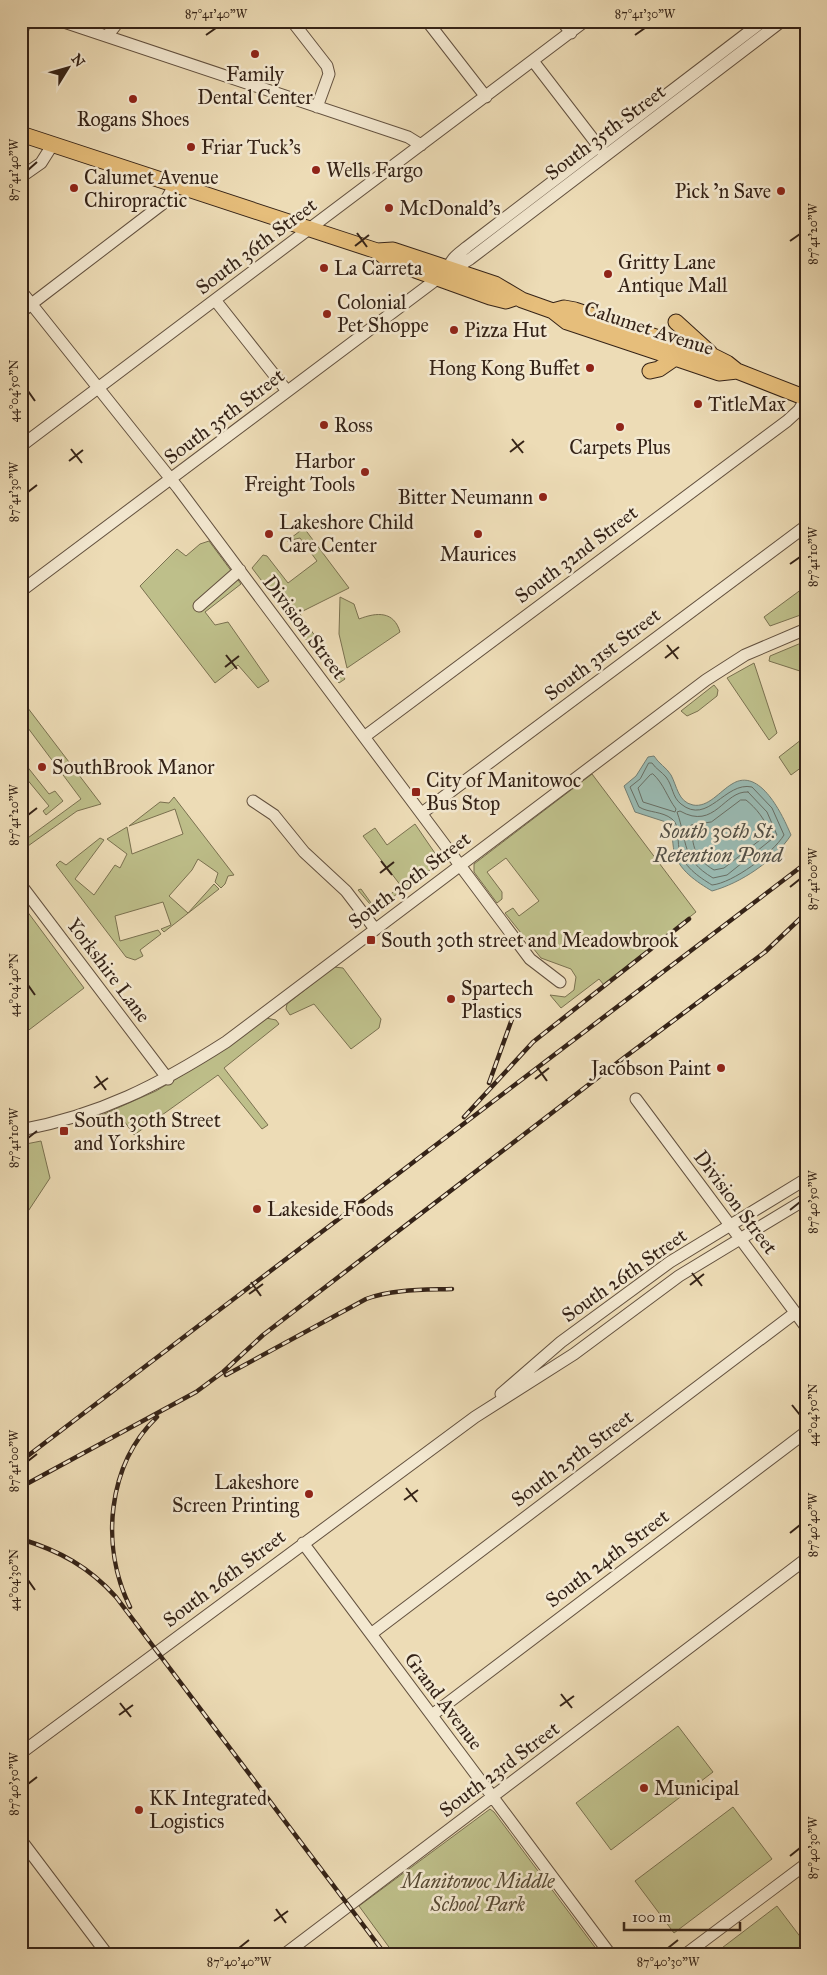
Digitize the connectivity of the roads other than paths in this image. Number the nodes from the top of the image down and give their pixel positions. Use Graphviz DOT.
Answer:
graph roads {
  1 [pos="25,21"];
  2 [pos="61,21"];
  3 [pos="118,21"];
  4 [pos="292,21"];
  5 [pos="427,21"];
  6 [pos="562,21"];
  7 [pos="585,21"];
  8 [pos="763,21"];
  9 [pos="782,21"];
  10 [pos="571,32"];
  11 [pos="21,36"];
  12 [pos="107,36"];
  13 [pos="533,61"];
  14 [pos="486,96"];
  15 [pos="318,107"];
  16 [pos="21,134"];
  17 [pos="54,144"];
  18 [pos="421,145"];
  19 [pos="602,150"];
  20 [pos="21,177"];
  21 [pos="175,184"];
  22 [pos="310,229"];
  23 [pos="443,274"];
  24 [pos="21,291"];
  25 [pos="215,300"];
  26 [pos="31,304"];
  27 [pos="21,312"];
  28 [pos="676,322"];
  29 [pos="656,345"];
  30 [pos="713,356"];
  31 [pos="675,358"];
  32 [pos="650,371"];
  33 [pos="737,371"];
  34 [pos="98,388"];
  35 [pos="287,392"];
  36 [pos="806,398"];
  37 [pos="21,446"];
  38 [pos="171,479"];
  39 [pos="806,526"];
  40 [pos="240,570"];
  41 [pos="21,591"];
  42 [pos="199,606"];
  43 [pos="806,629"];
  44 [pos="364,737"];
  45 [pos="254,801"];
  46 [pos="422,813"];
  47 [pos="460,864"];
  48 [pos="21,884"];
  49 [pos="375,929"];
  50 [pos="560,982"];
  51 [pos="168,1079"];
  52 [pos="636,1099"];
  53 [pos="21,1130"];
  54 [pos="806,1179"];
  55 [pos="806,1199"];
  56 [pos="731,1227"];
  57 [pos="740,1240"];
  58 [pos="795,1312"];
  59 [pos="806,1326"];
  60 [pos="475,1417"];
  61 [pos="806,1432"];
  62 [pos="302,1544"];
  63 [pos="806,1559"];
  64 [pos="371,1634"];
  65 [pos="432,1715"];
  66 [pos="21,1753"];
  67 [pos="493,1797"];
  68 [pos="21,1840"];
  69 [pos="806,1864"];
  70 [pos="108,1954"];
  71 [pos="285,1954"];
  72 [pos="610,1954"];
  73 [pos="686,1954"];
  1 -- 11 [label="street"];
  2 -- 12 [label="street"];
  3 -- 12 [label="street"];
  4 -- 15 [label="street"];
  5 -- 14 [label="street"];
  6 -- 10 [label="street"];
  7 -- 10 [label="street, South 36th Street"];
  8 -- 19 [label="street, South 35th Street"];
  9 -- 19 [label="street, South 35th Street"];
  10 -- 13 [label="street, South 36th Street"];
  12 -- 15 [label="street"];
  13 -- 14 [label="street, South 36th Street"];
  13 -- 19 [label="street"];
  14 -- 18 [label="street, South 36th Street"];
  15 -- 18 [label="street"];
  16 -- 17 [label="main road, Calumet Avenue"];
  17 -- 20 [label="street"];
  17 -- 21 [label="main road, Calumet Avenue"];
  18 -- 22 [label="street, South 36th Street"];
  19 -- 23 [label="street, South 35th Street"];
  21 -- 22 [label="main road, Calumet Avenue"];
  21 -- 26 [label="street"];
  22 -- 23 [label="main road, Calumet Avenue"];
  22 -- 25 [label="street, South 36th Street"];
  23 -- 29 [label="main road, Calumet Avenue"];
  23 -- 35 [label="street, South 35th Street"];
  24 -- 26 [label="street, Division Street"];
  25 -- 34 [label="street, South 36th Street"];
  25 -- 35 [label="street"];
  26 -- 27 [label="street"];
  26 -- 34 [label="street, Division Street"];
  28 -- 30 [label="main road"];
  29 -- 30 [label="main road, Calumet Avenue"];
  29 -- 31 [label="main road, Calumet Avenue"];
  30 -- 33 [label="main road, Calumet Avenue"];
  31 -- 32 [label="main road"];
  31 -- 33 [label="main road, Calumet Avenue"];
  33 -- 36 [label="main road, Calumet Avenue"];
  34 -- 37 [label="street, South 36th Street"];
  34 -- 38 [label="street, Division Street"];
  35 -- 38 [label="street, South 35th Street"];
  36 -- 44 [label="street, South 32nd Street"];
  38 -- 40 [label="street, Division Street"];
  38 -- 41 [label="street, South 35th Street"];
  39 -- 46 [label="street, South 31st Street"];
  40 -- 42 [label="street"];
  40 -- 44 [label="street, Division Street"];
  43 -- 47 [label="street, South 30th Street"];
  44 -- 46 [label="street, Division Street"];
  45 -- 49 [label="street"];
  46 -- 47 [label="street, Division Street"];
  47 -- 49 [label="street, South 30th Street"];
  47 -- 50 [label="street, Division Street"];
  48 -- 51 [label="street, Yorkshire Lane"];
  49 -- 51 [label="street, South 30th Street"];
  51 -- 53 [label="street, South 30th Street"];
  52 -- 56 [label="street, Division Street"];
  54 -- 56 [label="street, South 26th Street"];
  55 -- 57 [label="street, South 26th Street"];
  56 -- 57 [label="street, Division Street"];
  56 -- 60 [label="street, South 26th Street"];
  57 -- 58 [label="street, Division Street"];
  57 -- 60 [label="street, South 26th Street"];
  58 -- 59 [label="street, Division Street"];
  58 -- 64 [label="street, South 25th Street"];
  60 -- 62 [label="street, South 26th Street"];
  61 -- 65 [label="street, South 24th Street"];
  62 -- 64 [label="street, Grand Avenue"];
  62 -- 66 [label="street, South 26th Street"];
  63 -- 67 [label="street, South 23rd Street"];
  64 -- 65 [label="street, Grand Avenue"];
  65 -- 67 [label="street, Grand Avenue"];
  67 -- 71 [label="street, South 23rd Street"];
  67 -- 72 [label="street, Grand Avenue"];
  68 -- 70 [label="street"];
  69 -- 73 [label="street"];
}
